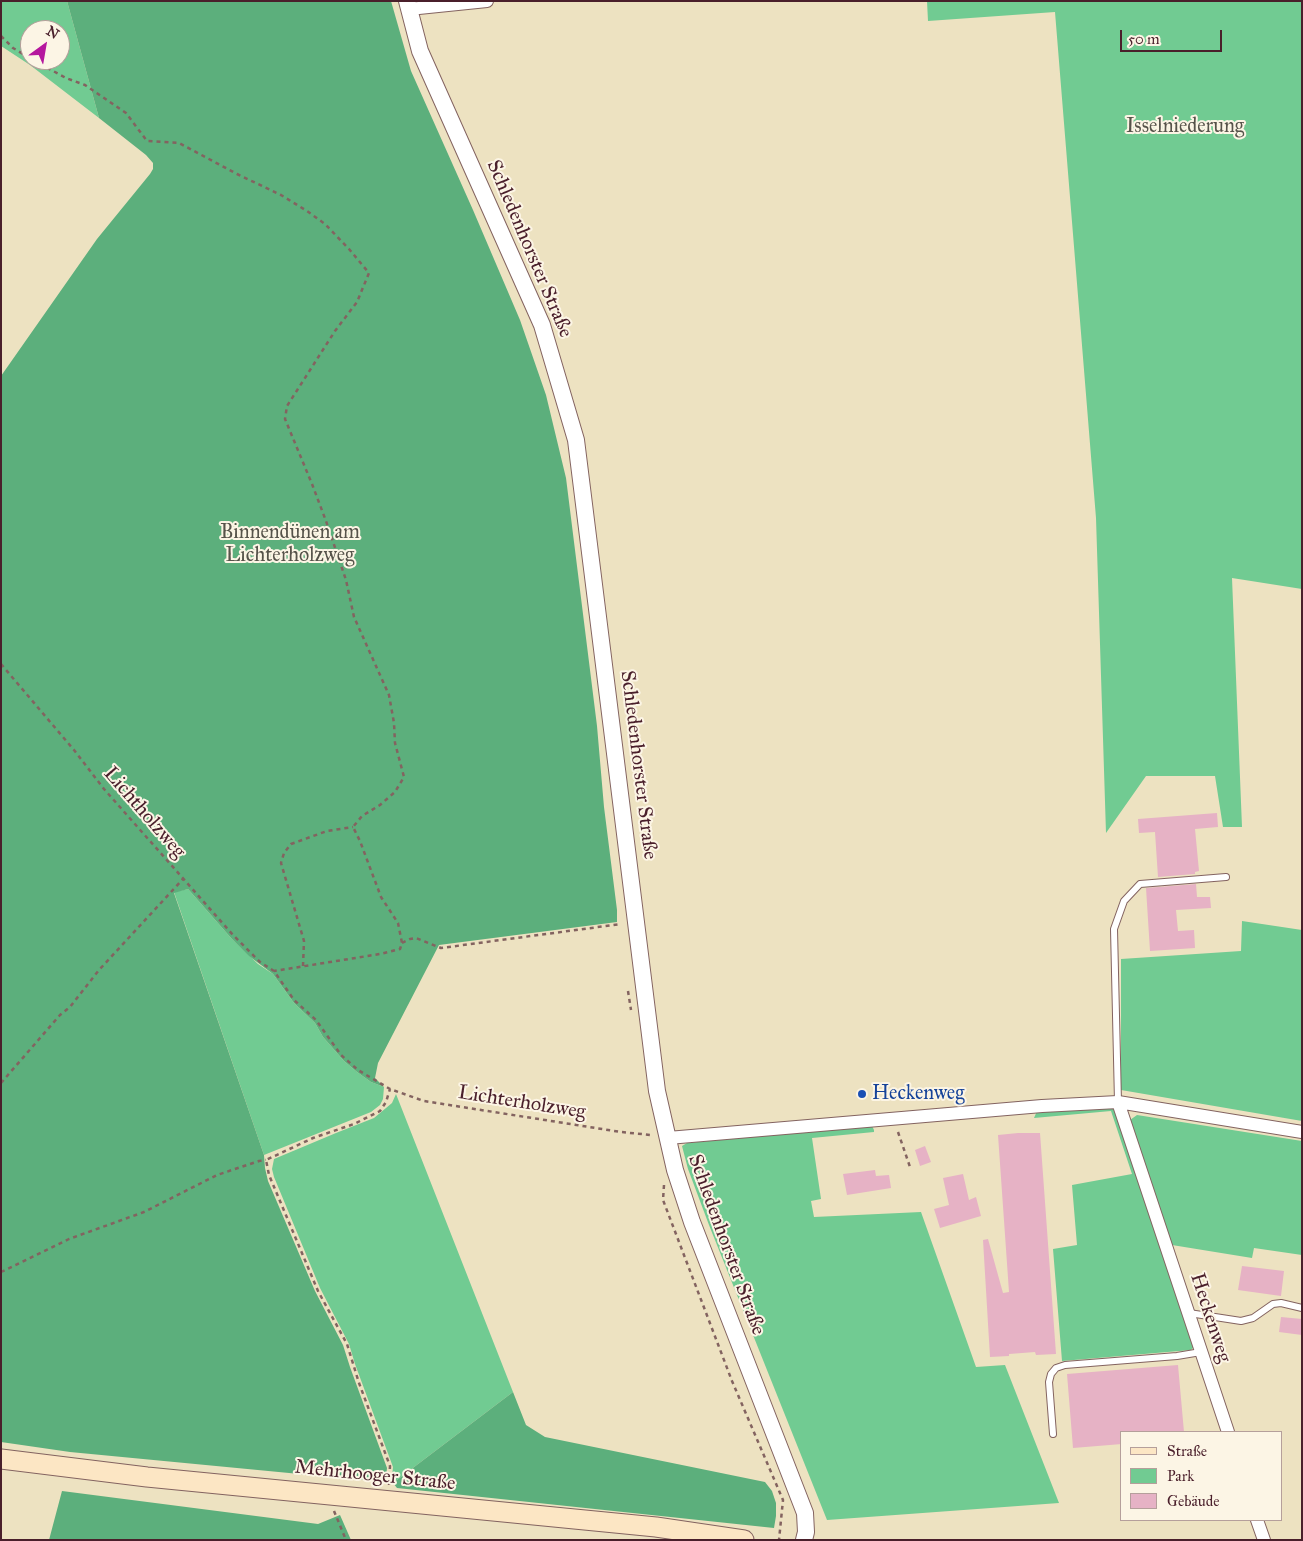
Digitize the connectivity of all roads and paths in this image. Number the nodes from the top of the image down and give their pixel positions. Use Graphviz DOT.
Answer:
graph roads {
  1 [pos="487,1"];
  2 [pos="408,5"];
  3 [pos="1,36"];
  4 [pos="20,52"];
  5 [pos="51,70"];
  6 [pos="1,664"];
  7 [pos="353,827"];
  8 [pos="1226,877"];
  9 [pos="183,879"];
  10 [pos="635,920"];
  11 [pos="402,943"];
  12 [pos="304,967"];
  13 [pos="274,971"];
  14 [pos="627,983"];
  15 [pos="631,1012"];
  16 [pos="1,1083"];
  17 [pos="390,1088"];
  18 [pos="1118,1102"];
  19 [pos="894,1118"];
  20 [pos="1302,1132"];
  21 [pos="660,1136"];
  22 [pos="266,1160"];
  23 [pos="910,1167"];
  24 [pos="664,1184"];
  25 [pos="1,1272"];
  26 [pos="1302,1308"];
  27 [pos="1188,1313"];
  28 [pos="1201,1352"];
  29 [pos="1228,1431"];
  30 [pos="1053,1434"];
  31 [pos="1,1458"];
  32 [pos="329,1494"];
  33 [pos="389,1500"];
  34 [pos="1257,1521"];
  35 [pos="345,1540"];
  36 [pos="744,1540"];
  37 [pos="779,1540"];
  38 [pos="804,1540"];
  39 [pos="1264,1540"];
  1 -- 2 [label="street"];
  2 -- 10 [label="street, Schledenhorster Straße"];
  3 -- 4 [label="path"];
  5 -- 7 [label="path"];
  6 -- 9 [label="path, Lichtholzweg"];
  7 -- 11 [label="path"];
  7 -- 12 [label="path"];
  8 -- 18 [label="lane"];
  9 -- 13 [label="path, Lichtholzweg"];
  9 -- 16 [label="path"];
  10 -- 11 [label="path"];
  10 -- 21 [label="street, Schledenhorster Straße"];
  11 -- 12 [label="path"];
  12 -- 13 [label="path"];
  13 -- 17 [label="path, Lichtholzweg"];
  14 -- 15 [label="path"];
  17 -- 21 [label="path, Lichterholzweg"];
  17 -- 22 [label="path"];
  18 -- 19 [label="street"];
  18 -- 20 [label="street"];
  18 -- 27 [label="street, Heckenweg"];
  19 -- 21 [label="street"];
  19 -- 23 [label="path"];
  21 -- 38 [label="street, Schledenhorster Straße"];
  22 -- 25 [label="path"];
  22 -- 33 [label="path"];
  24 -- 37 [label="path"];
  26 -- 27 [label="lane"];
  27 -- 28 [label="street, Heckenweg"];
  28 -- 29 [label="street, Heckenweg"];
  28 -- 30 [label="lane"];
  31 -- 32 [label="main road, Mehrhooger Straße"];
  32 -- 33 [label="main road, Mehrhooger Straße"];
  32 -- 35 [label="path"];
  33 -- 36 [label="main road, Mehrhooger Straße"];
  34 -- 39 [label="street"];
}
